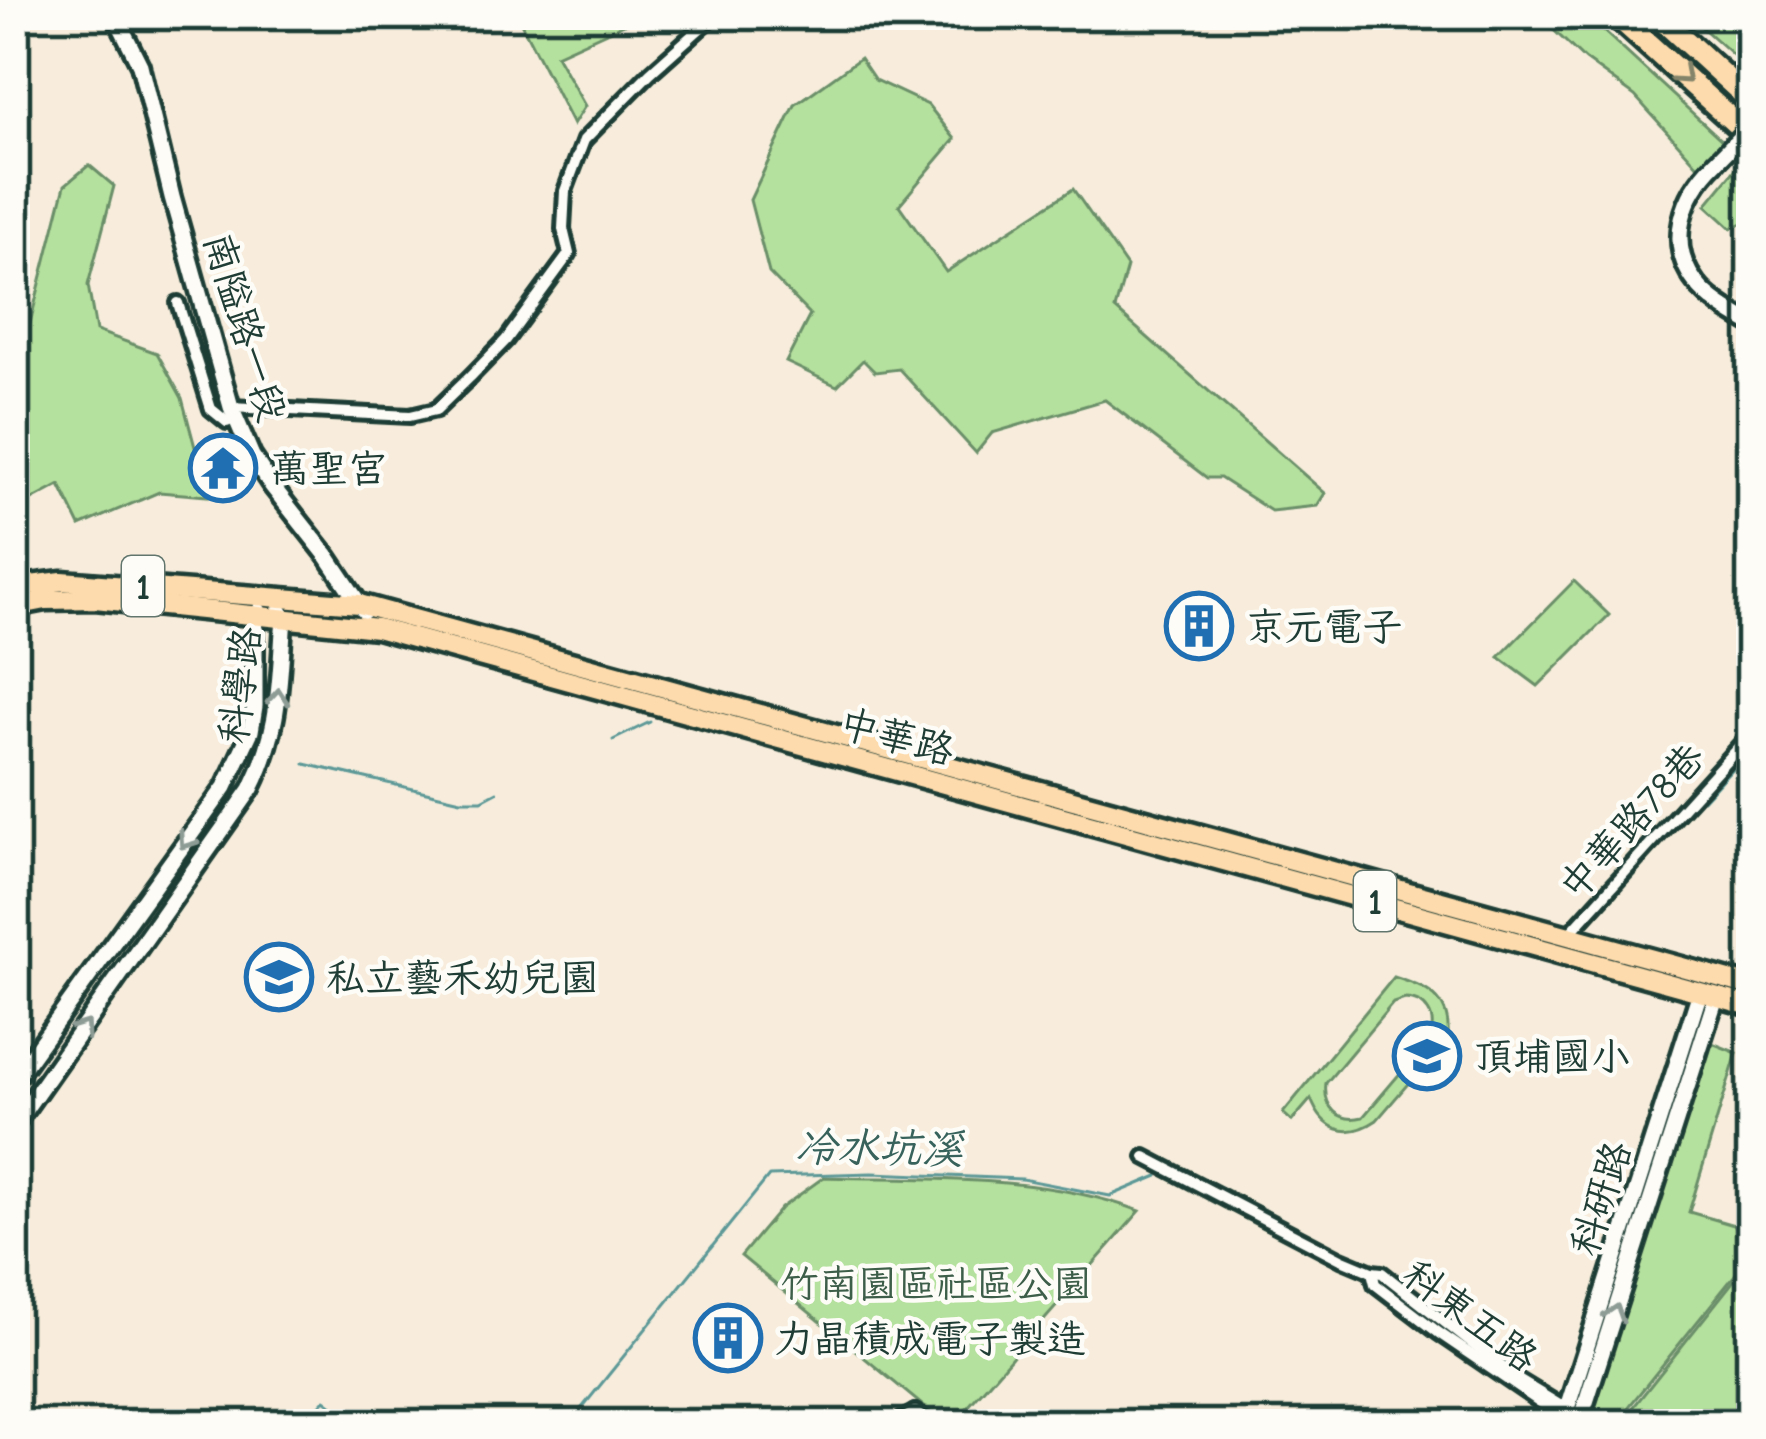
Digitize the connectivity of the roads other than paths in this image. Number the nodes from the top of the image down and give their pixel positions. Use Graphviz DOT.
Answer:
graph roads {
  1 [pos="115,15"];
  2 [pos="715,15"];
  3 [pos="1616,15"];
  4 [pos="1657,15"];
  5 [pos="1751,101"];
  6 [pos="1751,126"];
  7 [pos="1751,137"];
  8 [pos="178,303"];
  9 [pos="1751,324"];
  10 [pos="233,412"];
  11 [pos="15,587"];
  12 [pos="271,597"];
  13 [pos="359,604"];
  14 [pos="15,606"];
  15 [pos="255,616"];
  16 [pos="284,617"];
  17 [pos="377,628"];
  18 [pos="565,670"];
  19 [pos="1751,734"];
  20 [pos="1566,944"];
  21 [pos="1751,986"];
  22 [pos="1708,994"];
  23 [pos="1751,1006"];
  24 [pos="15,1079"];
  25 [pos="15,1124"];
  26 [pos="1145,1157"];
  27 [pos="913,1418"];
  28 [pos="1570,1420"];
  29 [pos="894,1424"];
  30 [pos="929,1424"];
  1 -- 10 [label="street, 南隘路一段"];
  2 -- 10 [label="street"];
  3 -- 7 [label="highway, one-way"];
  4 -- 5 [label="highway"];
  6 -- 9 [label="street, bridge"];
  8 -- 10 [label="street"];
  10 -- 13 [label="street, 南隘路一段"];
  11 -- 12 [label="main road, 中華路 / 1"];
  12 -- 13 [label="main road, 中華路 / 1"];
  12 -- 15 [label="street, 科學路"];
  12 -- 16 [label="street, 科學路"];
  13 -- 17 [label="street, 南隘路一段"];
  13 -- 18 [label="main road, 中華路 / 1"];
  14 -- 15 [label="main road, 中華路 / 1"];
  15 -- 16 [label="main road, 中華路 / 1"];
  15 -- 24 [label="street, 科學路, one-way"];
  16 -- 17 [label="main road, 中華路 / 1"];
  25 -- 16 [label="street, 科學路, one-way"];
  17 -- 18 [label="main road, 中華路 / 1"];
  18 -- 20 [label="main road, 中華路 / 1"];
  19 -- 20 [label="street, 中華路78巷"];
  20 -- 21 [label="main road, 中華路 / 1"];
  20 -- 22 [label="main road, 中華路 / 1"];
  22 -- 23 [label="main road, 中華路 / 1"];
  22 -- 28 [label="street, 科研路"];
  26 -- 28 [label="street, 科東五路"];
  27 -- 29 [label="street"];
  27 -- 30 [label="street"];
}
